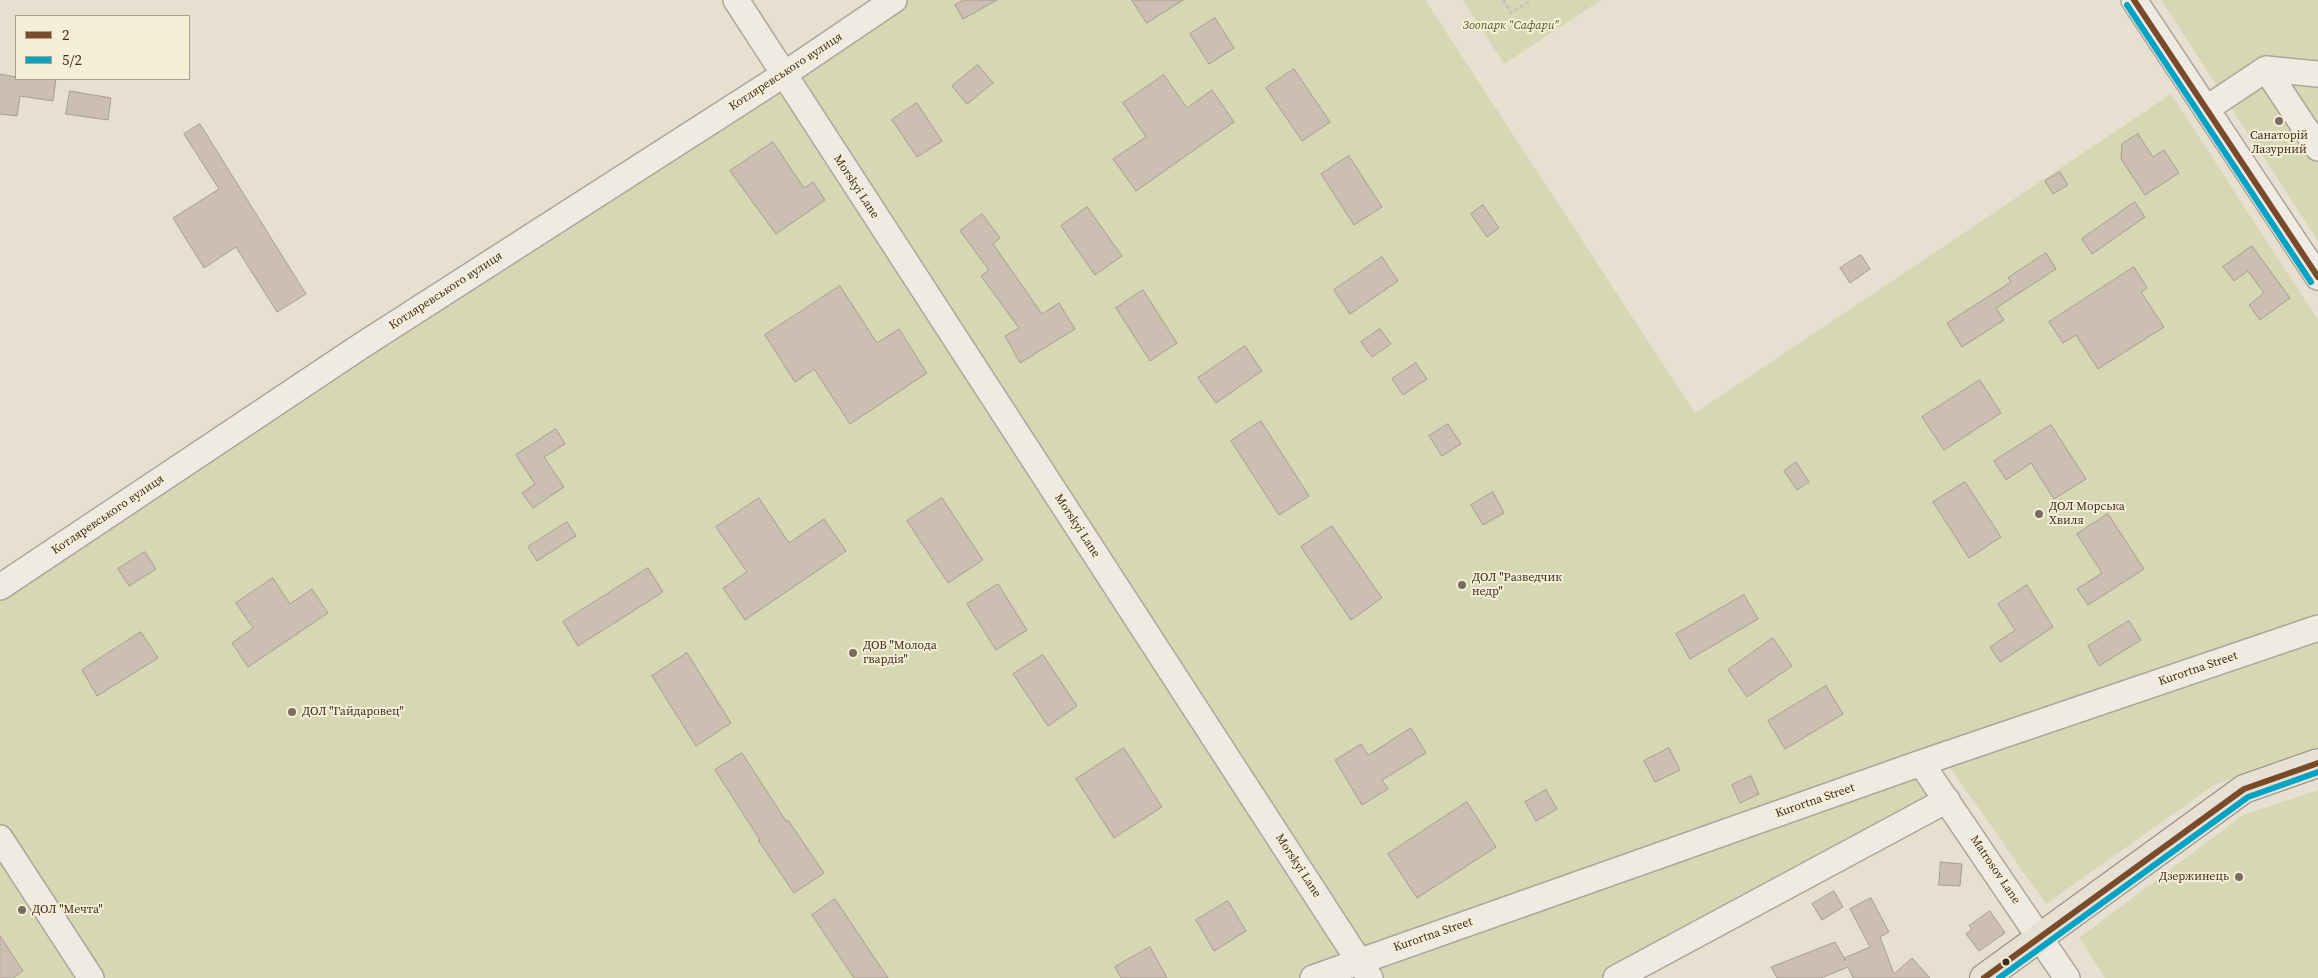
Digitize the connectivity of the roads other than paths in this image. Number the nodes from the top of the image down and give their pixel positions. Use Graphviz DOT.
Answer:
graph roads {
  1 [pos="736,0"];
  2 [pos="894,0"];
  3 [pos="2134,0"];
  4 [pos="2266,69"];
  5 [pos="2318,74"];
  6 [pos="783,75"];
  7 [pos="2206,109"];
  8 [pos="2318,148"];
  9 [pos="2318,277"];
  10 [pos="0,587"];
  11 [pos="2318,628"];
  12 [pos="1921,763"];
  13 [pos="2318,763"];
  14 [pos="1947,800"];
  15 [pos="0,838"];
  16 [pos="2039,936"];
  17 [pos="1365,969"];
  18 [pos="91,978"];
  19 [pos="1313,978"];
  20 [pos="1616,978"];
  21 [pos="1984,978"];
  22 [pos="2067,978"];
  1 -- 6 [label="street, Morskyi Lane"];
  2 -- 6 [label="street, Котляревського вулиця"];
  3 -- 7 [label="street"];
  4 -- 5 [label="street"];
  4 -- 7 [label="street"];
  4 -- 8 [label="street"];
  6 -- 10 [label="street, Котляревського вулиця"];
  6 -- 17 [label="street, Morskyi Lane"];
  7 -- 9 [label="street"];
  11 -- 12 [label="street, Kurortna Street"];
  12 -- 14 [label="street, Matrosov Lane"];
  12 -- 17 [label="street, Kurortna Street"];
  13 -- 16 [label="main road"];
  14 -- 16 [label="street, Matrosov Lane"];
  14 -- 20 [label="street"];
  15 -- 18 [label="street"];
  16 -- 21 [label="main road"];
  16 -- 22 [label="street, Matrosov Lane"];
  17 -- 19 [label="street, Kurortna Street"];
}
